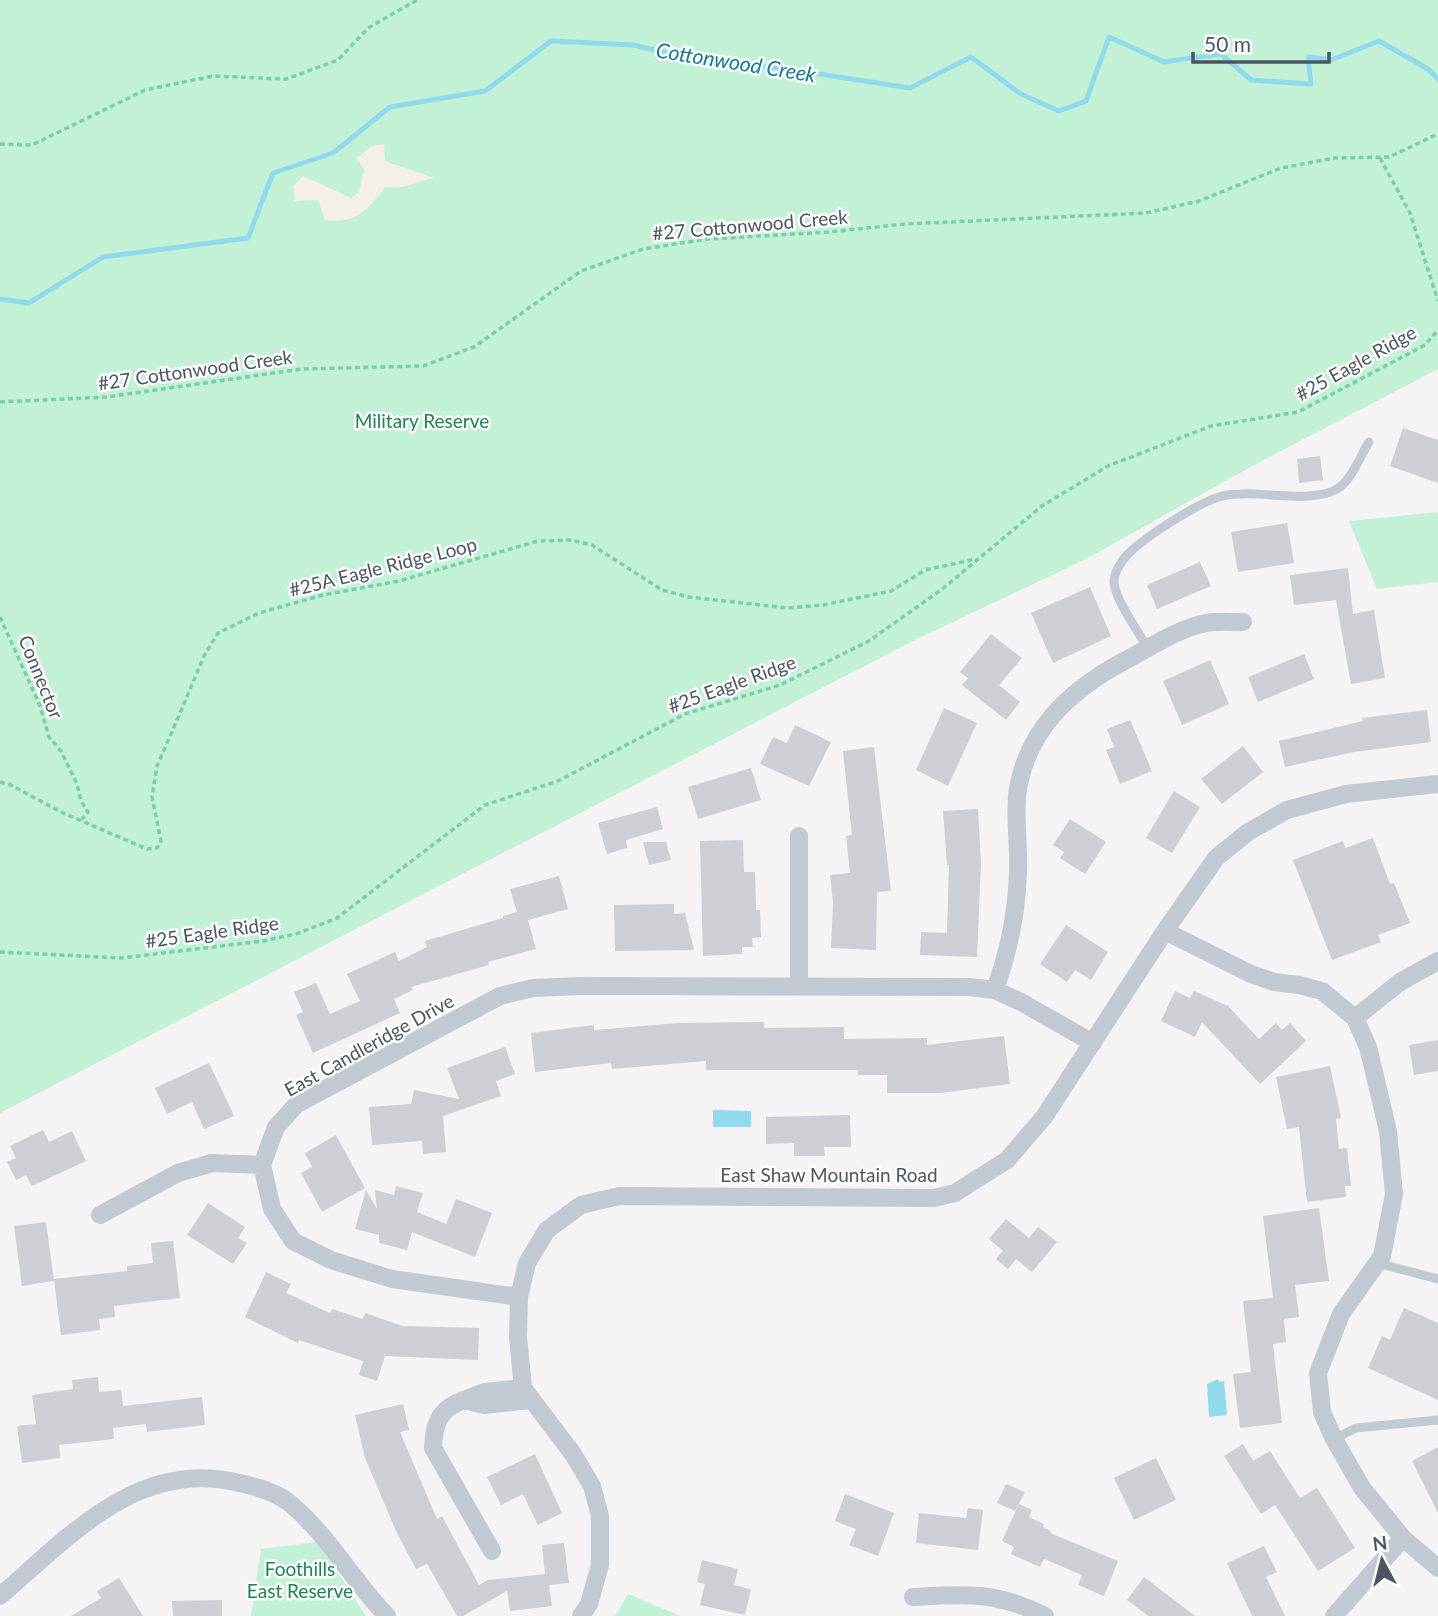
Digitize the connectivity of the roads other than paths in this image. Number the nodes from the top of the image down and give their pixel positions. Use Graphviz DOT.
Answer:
graph roads {
  1 [pos="1369,442"];
  2 [pos="1243,622"];
  3 [pos="1148,649"];
  4 [pos="1438,784"];
  5 [pos="799,836"];
  6 [pos="1165,931"];
  7 [pos="1438,961"];
  8 [pos="799,986"];
  9 [pos="995,990"];
  10 [pos="1355,1018"];
  11 [pos="1093,1043"];
  12 [pos="262,1166"];
  13 [pos="100,1215"];
  14 [pos="1377,1263"];
  15 [pos="1438,1279"];
  16 [pos="519,1297"];
  17 [pos="527,1394"];
  18 [pos="1438,1420"];
  19 [pos="1334,1439"];
  20 [pos="1403,1538"];
  21 [pos="492,1551"];
  22 [pos="1438,1568"];
  23 [pos="0,1596"];
  24 [pos="912,1597"];
  25 [pos="387,1616"];
  26 [pos="580,1616"];
  27 [pos="1045,1616"];
  28 [pos="1334,1616"];
  1 -- 3 [label="lane"];
  2 -- 3 [label="street"];
  3 -- 9 [label="street"];
  4 -- 6 [label="street, East Shaw Mountain Road"];
  5 -- 8 [label="street"];
  6 -- 10 [label="street"];
  6 -- 11 [label="street, East Shaw Mountain Road"];
  7 -- 10 [label="street"];
  8 -- 9 [label="street, East Candleridge Drive"];
  8 -- 12 [label="street, East Candleridge Drive"];
  9 -- 11 [label="street, East Candleridge Drive"];
  10 -- 14 [label="street"];
  11 -- 16 [label="street, East Shaw Mountain Road"];
  12 -- 13 [label="street"];
  12 -- 16 [label="street"];
  14 -- 15 [label="lane"];
  14 -- 19 [label="street"];
  16 -- 17 [label="street, East Shaw Mountain Road"];
  17 -- 21 [label="street"];
  17 -- 26 [label="street"];
  18 -- 19 [label="lane"];
  19 -- 20 [label="street"];
  20 -- 22 [label="street"];
  20 -- 28 [label="street"];
  23 -- 25 [label="street"];
  24 -- 27 [label="street"];
}
